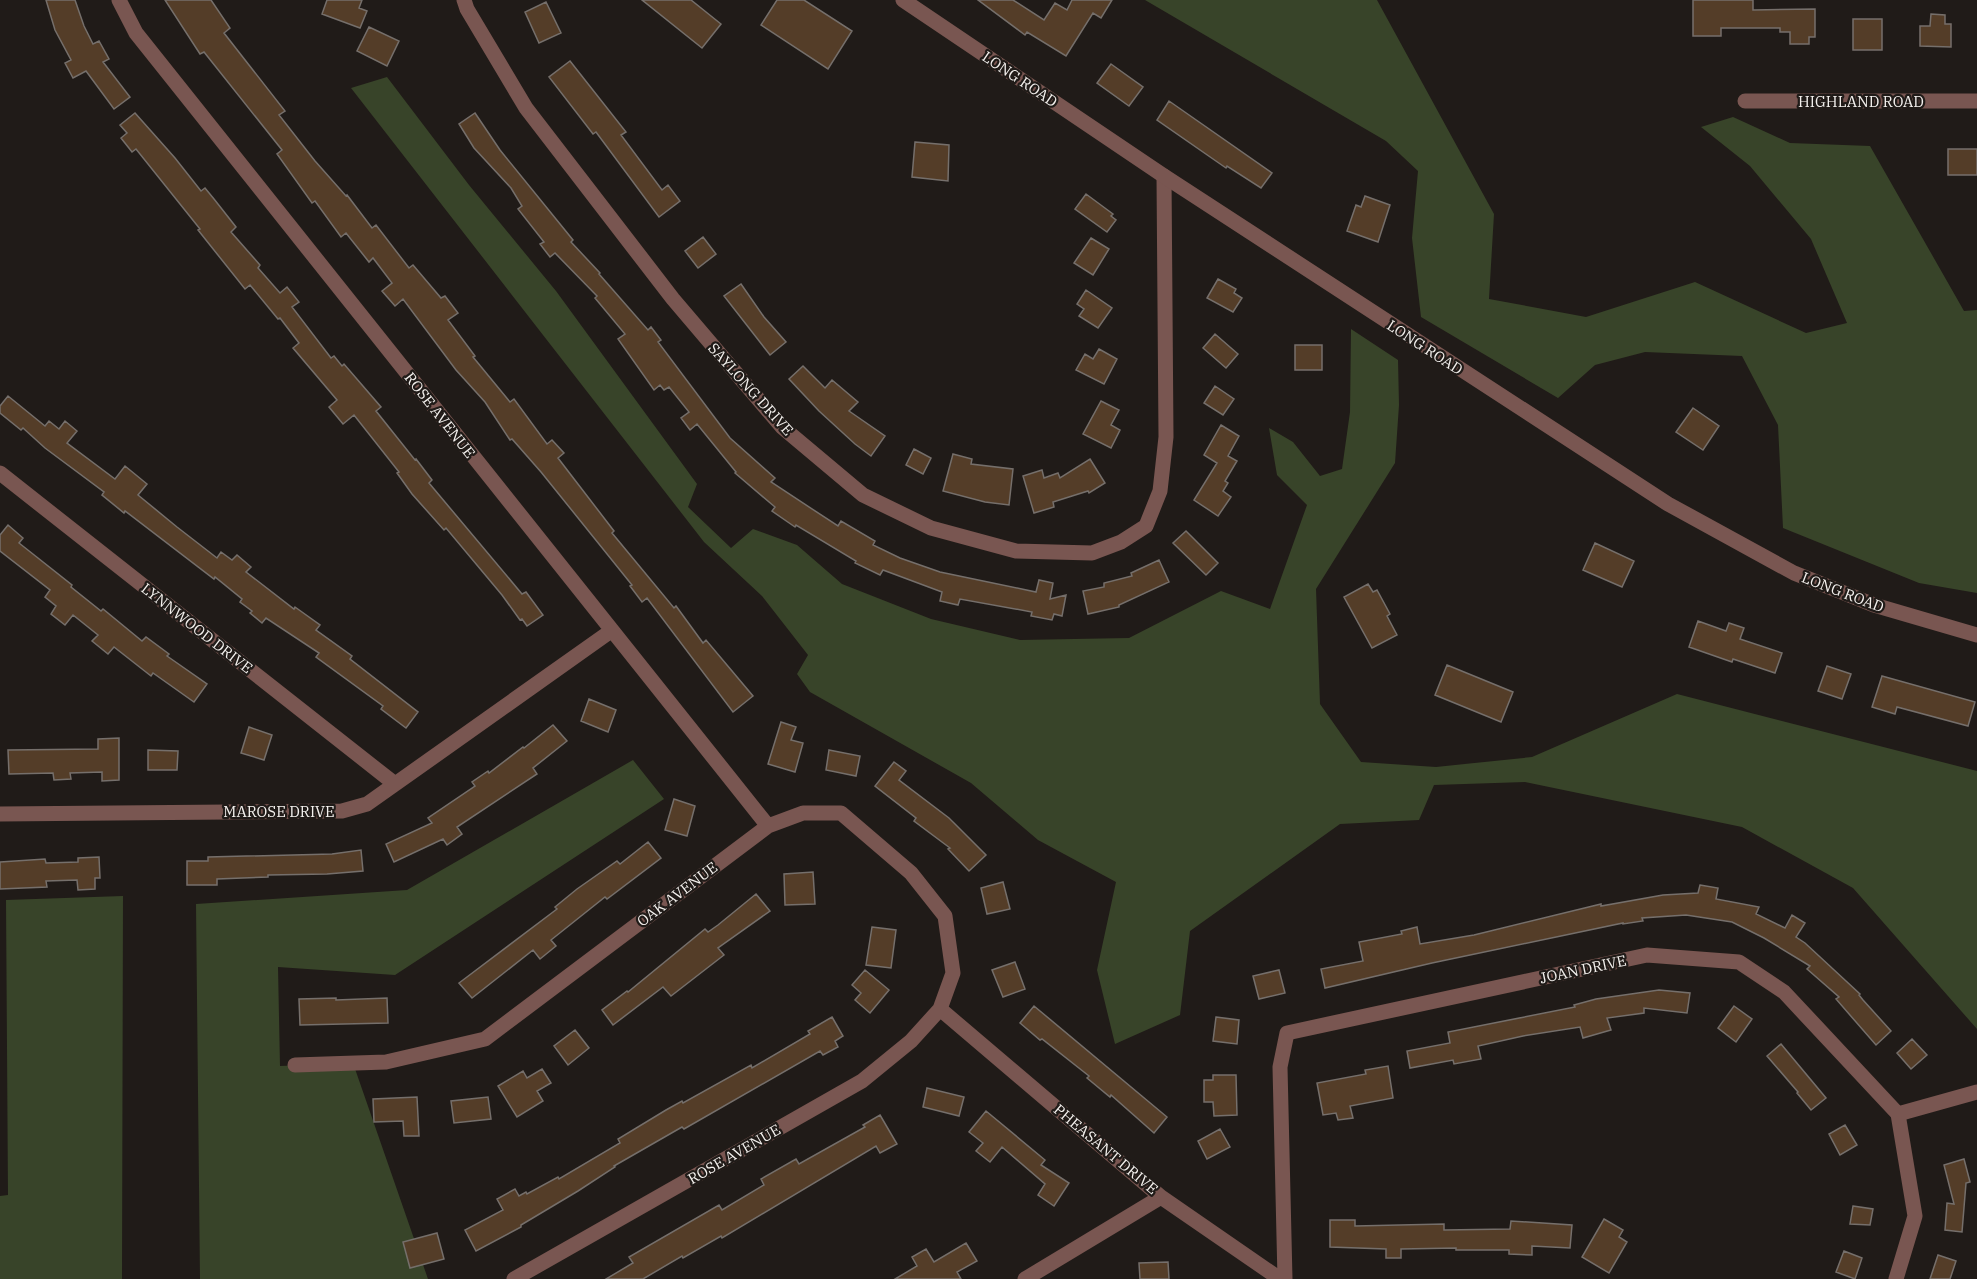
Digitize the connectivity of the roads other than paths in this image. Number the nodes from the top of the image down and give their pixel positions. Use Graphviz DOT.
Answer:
graph roads {
  1 [pos="119,0"];
  2 [pos="464,0"];
  3 [pos="903,0"];
  4 [pos="1745,101"];
  5 [pos="1977,101"];
  6 [pos="1164,176"];
  7 [pos="0,473"];
  8 [pos="611,631"];
  9 [pos="1977,635"];
  10 [pos="395,784"];
  11 [pos="0,814"];
  12 [pos="768,826"];
  13 [pos="940,1009"];
  14 [pos="295,1065"];
  15 [pos="1977,1092"];
  16 [pos="1898,1114"];
  17 [pos="1161,1197"];
  18 [pos="514,1279"];
  19 [pos="1024,1279"];
  20 [pos="1280,1279"];
  21 [pos="1285,1279"];
  22 [pos="1896,1279"];
  1 -- 8 [label="street, ROSE AVENUE"];
  2 -- 6 [label="street, SAYLONG DRIVE"];
  3 -- 6 [label="street, LONG ROAD"];
  4 -- 5 [label="street, HIGHLAND ROAD"];
  6 -- 9 [label="street, LONG ROAD"];
  7 -- 10 [label="street, LYNNWOOD DRIVE"];
  8 -- 10 [label="street, MAROSE DRIVE"];
  8 -- 12 [label="street, ROSE AVENUE"];
  10 -- 11 [label="street, MAROSE DRIVE"];
  12 -- 13 [label="street, OAK AVENUE"];
  12 -- 14 [label="street, OAK AVENUE"];
  13 -- 17 [label="street, PHEASANT DRIVE"];
  13 -- 18 [label="street, ROSE AVENUE"];
  15 -- 16 [label="street"];
  16 -- 21 [label="street, JOAN DRIVE"];
  16 -- 22 [label="street"];
  17 -- 19 [label="street"];
  17 -- 20 [label="street, PHEASANT DRIVE"];
}
